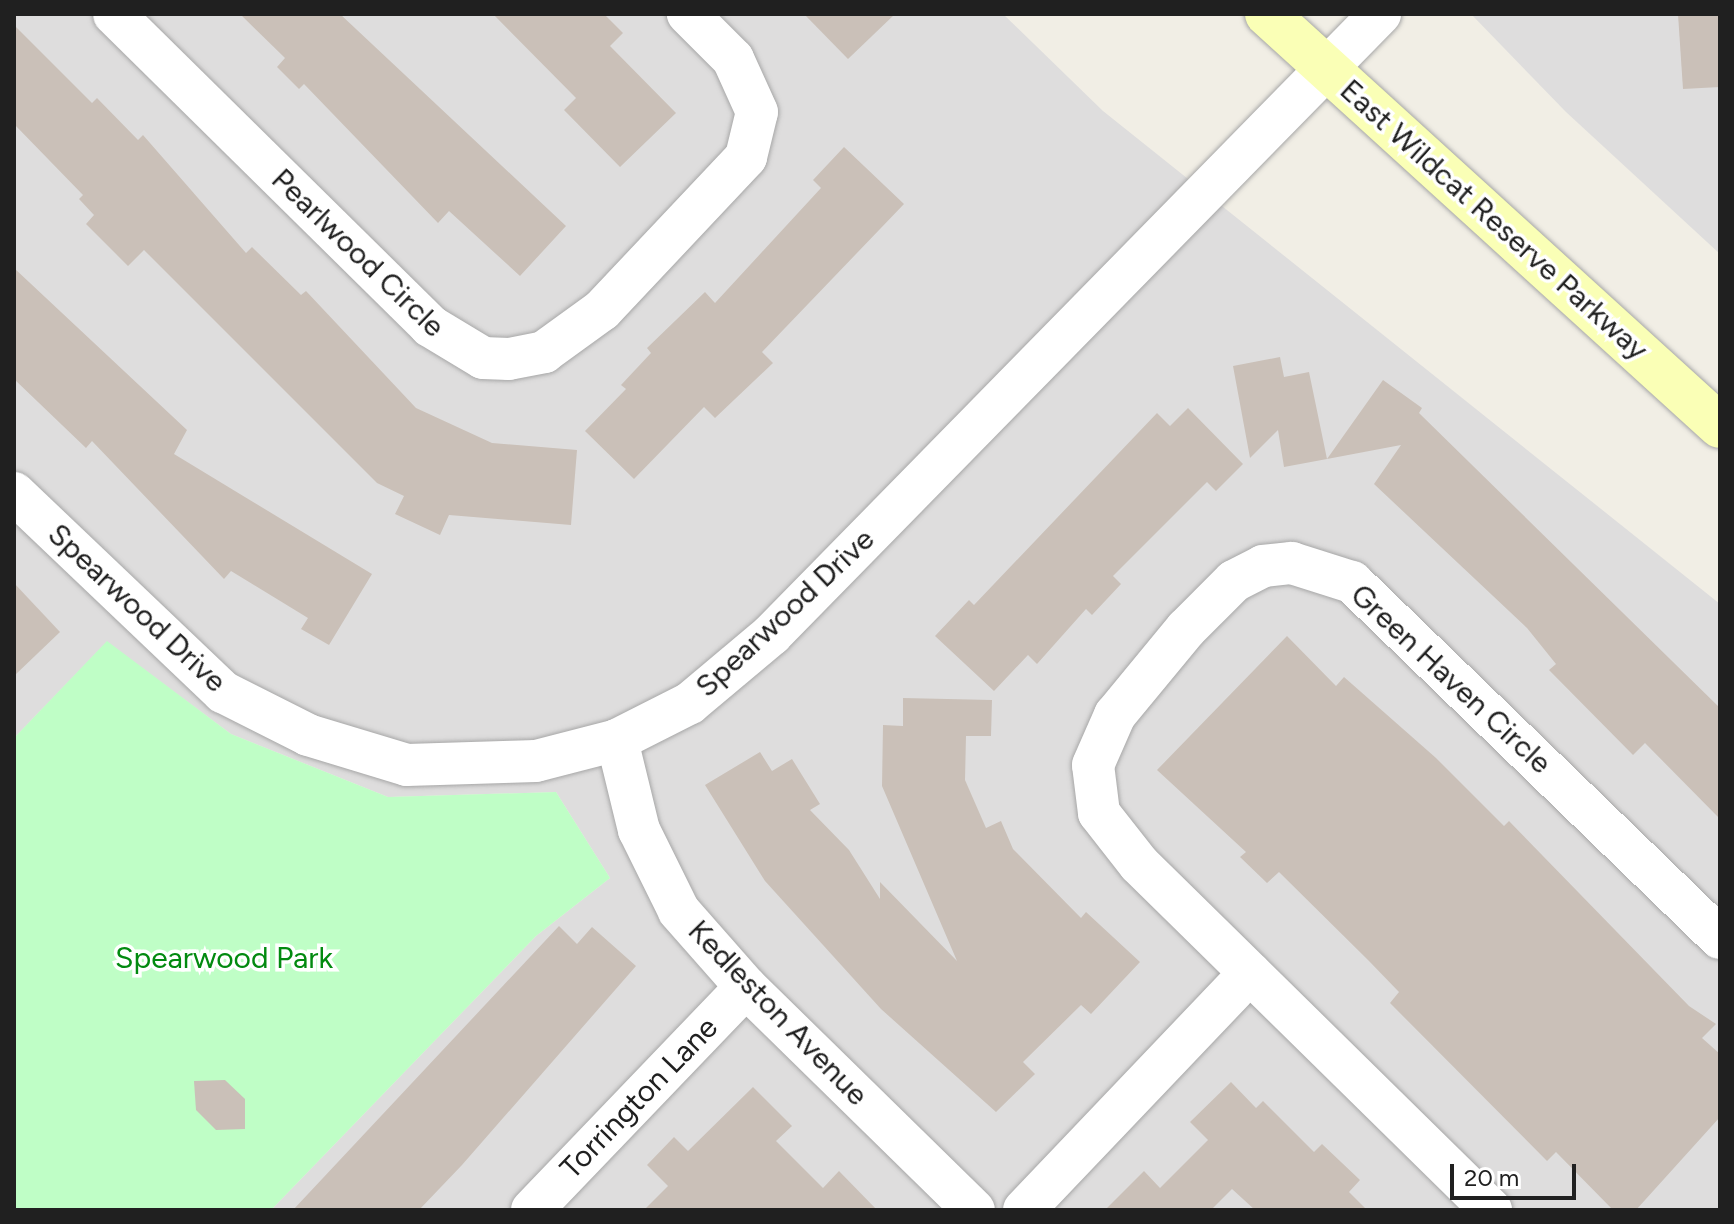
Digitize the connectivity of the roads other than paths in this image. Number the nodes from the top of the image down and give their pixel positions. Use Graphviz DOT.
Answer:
graph roads {
  1 [pos="114,14"];
  2 [pos="688,14"];
  3 [pos="1267,14"];
  4 [pos="1380,14"];
  5 [pos="1327,68"];
  6 [pos="1720,426"];
  7 [pos="14,493"];
  8 [pos="617,740"];
  9 [pos="1720,938"];
  10 [pos="1250,973"];
  11 [pos="746,987"];
  12 [pos="532,1210"];
  13 [pos="974,1210"];
  14 [pos="1024,1210"];
  15 [pos="1491,1210"];
  1 -- 2 [label="street, Pearlwood Circle"];
  3 -- 5 [label="main road, East Wildcat Reserve Parkway"];
  4 -- 5 [label="street, Spearwood Drive"];
  5 -- 6 [label="main road, East Wildcat Reserve Parkway"];
  5 -- 8 [label="street, Spearwood Drive"];
  7 -- 8 [label="street, Spearwood Drive"];
  8 -- 11 [label="street, Kedleston Avenue"];
  9 -- 10 [label="street, Green Haven Circle"];
  10 -- 14 [label="street"];
  10 -- 15 [label="street, Green Haven Circle"];
  11 -- 12 [label="street, Torrington Lane"];
  11 -- 13 [label="street, Kedleston Avenue"];
}
